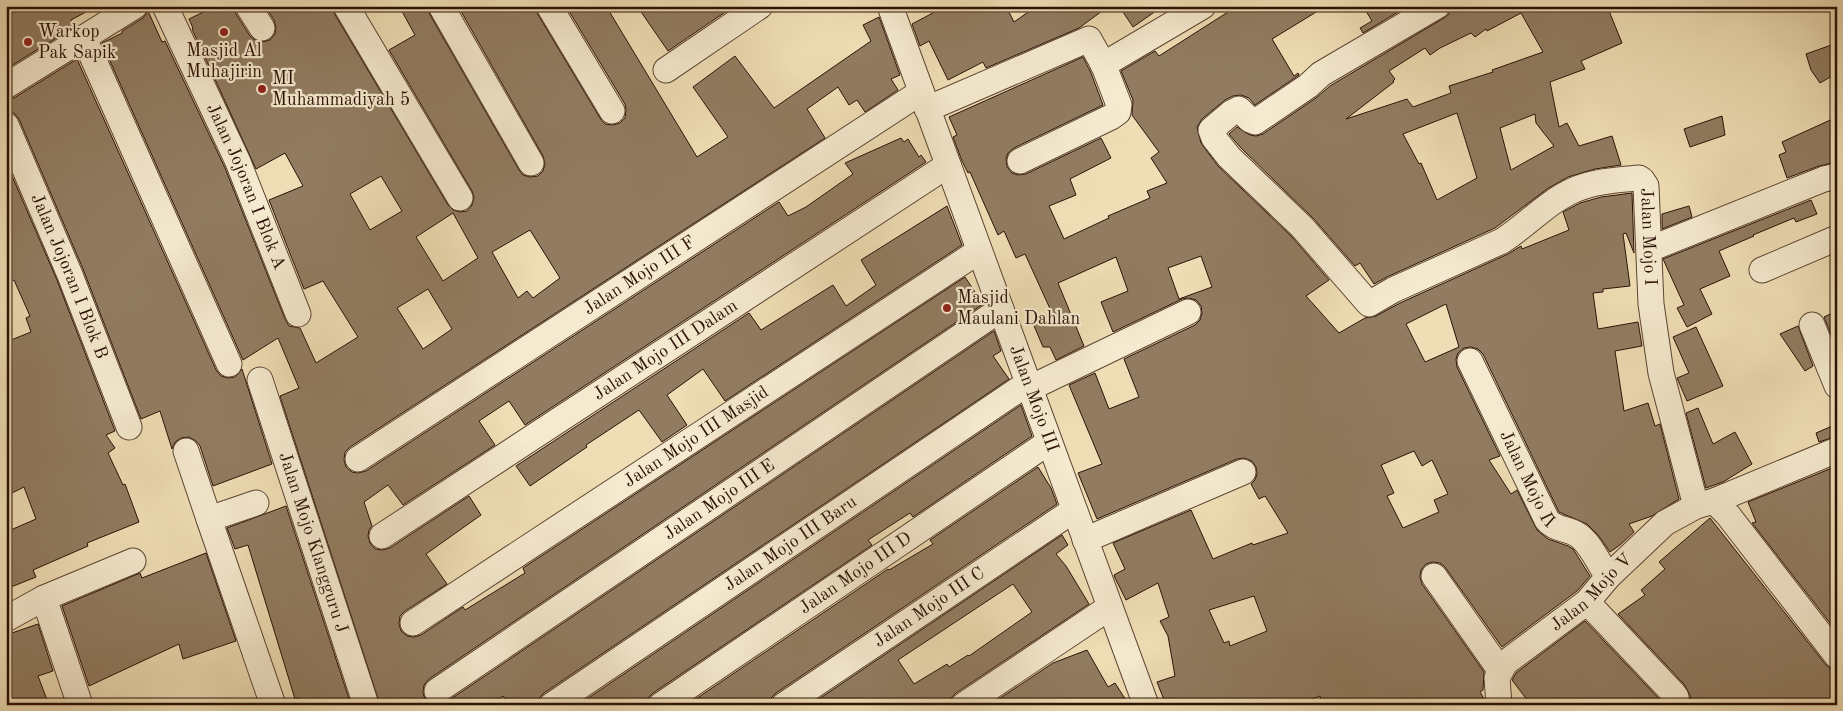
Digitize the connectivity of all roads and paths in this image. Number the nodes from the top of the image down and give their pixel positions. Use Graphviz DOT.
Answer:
graph roads {
  1 [pos="135,6"];
  2 [pos="165,6"];
  3 [pos="248,6"];
  4 [pos="346,6"];
  5 [pos="441,6"];
  6 [pos="549,6"];
  7 [pos="760,6"];
  8 [pos="890,6"];
  9 [pos="1203,6"];
  10 [pos="1437,6"];
  11 [pos="262,28"];
  12 [pos="84,38"];
  13 [pos="1104,65"];
  14 [pos="666,70"];
  15 [pos="6,86"];
  16 [pos="924,100"];
  17 [pos="612,111"];
  18 [pos="6,125"];
  19 [pos="1020,161"];
  20 [pos="531,163"];
  21 [pos="948,164"];
  22 [pos="1837,176"];
  23 [pos="460,198"];
  24 [pos="1837,238"];
  25 [pos="1650,249"];
  26 [pos="979,251"];
  27 [pos="1762,270"];
  28 [pos="1001,309"];
  29 [pos="1188,312"];
  30 [pos="298,314"];
  31 [pos="1812,325"];
  32 [pos="1470,361"];
  33 [pos="229,364"];
  34 [pos="260,380"];
  35 [pos="1029,386"];
  36 [pos="1837,386"];
  37 [pos="128,427"];
  38 [pos="1049,442"];
  39 [pos="186,450"];
  40 [pos="1837,450"];
  41 [pos="358,459"];
  42 [pos="1243,472"];
  43 [pos="256,503"];
  44 [pos="1705,503"];
  45 [pos="1074,510"];
  46 [pos="209,519"];
  47 [pos="382,536"];
  48 [pos="1085,540"];
  49 [pos="133,561"];
  50 [pos="1434,576"];
  51 [pos="1608,577"];
  52 [pos="44,598"];
  53 [pos="1587,602"];
  54 [pos="1110,606"];
  55 [pos="6,619"];
  56 [pos="413,624"];
  57 [pos="1837,656"];
  58 [pos="1500,670"];
  59 [pos="437,691"];
  60 [pos="1142,703"];
  61 [pos="80,705"];
  62 [pos="273,705"];
  63 [pos="366,705"];
  64 [pos="552,705"];
  65 [pos="661,705"];
  66 [pos="784,705"];
  67 [pos="964,705"];
  68 [pos="1500,705"];
  69 [pos="1677,705"];
  1 -- 12 [label="street"];
  2 -- 30 [label="street, Jalan Jojoran I Blok A"];
  3 -- 11 [label="street"];
  4 -- 23 [label="street"];
  5 -- 20 [label="street"];
  6 -- 17 [label="street"];
  7 -- 14 [label="street"];
  8 -- 16 [label="street, Jalan Mojo III"];
  9 -- 13 [label="street"];
  10 -- 25 [label="street, Jalan Mojo I"];
  12 -- 15 [label="street"];
  12 -- 33 [label="street"];
  13 -- 16 [label="street, Jalan Mojo III F"];
  13 -- 19 [label="street"];
  16 -- 21 [label="street, Jalan Mojo III"];
  16 -- 41 [label="street, Jalan Mojo III F"];
  18 -- 37 [label="street, Jalan Jojoran I Blok B"];
  21 -- 26 [label="street, Jalan Mojo III"];
  21 -- 47 [label="street, Jalan Mojo III Dalam"];
  22 -- 25 [label="street"];
  24 -- 27 [label="street"];
  25 -- 44 [label="street, Jalan Mojo I"];
  26 -- 28 [label="street, Jalan Mojo III"];
  26 -- 56 [label="street, Jalan Mojo III Masjid"];
  28 -- 35 [label="street, Jalan Mojo III"];
  28 -- 59 [label="street, Jalan Mojo III E"];
  29 -- 35 [label="street, Jalan Mojo III Baru"];
  31 -- 36 [label="street"];
  32 -- 51 [label="street, Jalan Mojo II"];
  34 -- 63 [label="street, Jalan Mojo Klangguru J"];
  35 -- 38 [label="street, Jalan Mojo III"];
  35 -- 64 [label="street, Jalan Mojo III Baru"];
  38 -- 45 [label="street, Jalan Mojo III"];
  38 -- 65 [label="street, Jalan Mojo III D"];
  39 -- 46 [label="street"];
  40 -- 44 [label="street, Jalan Mojo V"];
  42 -- 48 [label="street"];
  43 -- 46 [label="street"];
  44 -- 51 [label="street, Jalan Mojo V"];
  44 -- 57 [label="street"];
  45 -- 48 [label="street, Jalan Mojo III"];
  45 -- 66 [label="street, Jalan Mojo III C"];
  46 -- 62 [label="street"];
  48 -- 54 [label="street, Jalan Mojo III"];
  49 -- 52 [label="street"];
  50 -- 58 [label="street"];
  51 -- 53 [label="street, Jalan Mojo V"];
  52 -- 55 [label="street"];
  52 -- 61 [label="street"];
  53 -- 58 [label="street, Jalan Mojo V"];
  53 -- 69 [label="street"];
  54 -- 60 [label="street, Jalan Mojo III"];
  54 -- 67 [label="street"];
  58 -- 68 [label="street"];
}
